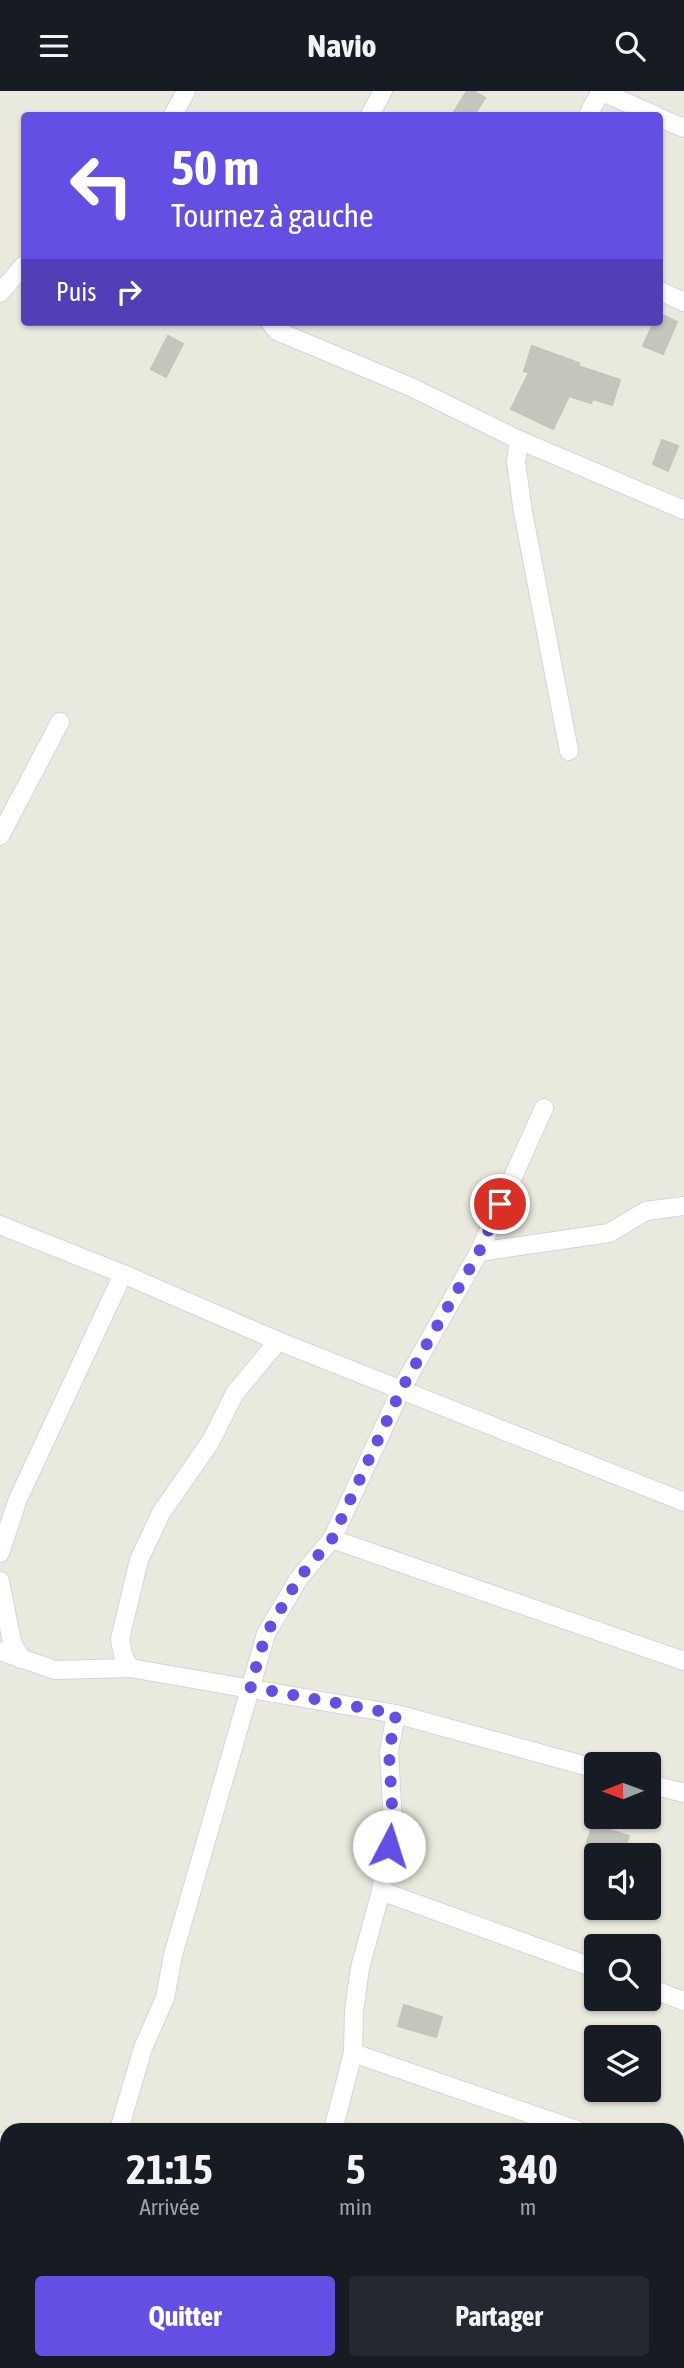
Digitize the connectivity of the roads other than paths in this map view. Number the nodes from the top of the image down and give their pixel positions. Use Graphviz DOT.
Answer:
graph roads {
  1 [pos="186,91"];
  2 [pos="383,91"];
  3 [pos="601,91"];
  4 [pos="175,112"];
  5 [pos="372,112"];
  6 [pos="590,112"];
  7 [pos="646,112"];
  8 [pos="663,119"];
  9 [pos="684,128"];
  10 [pos="21,268"];
  11 [pos="663,292"];
  12 [pos="0,293"];
  13 [pos="684,302"];
  14 [pos="273,326"];
  15 [pos="519,440"];
  16 [pos="684,510"];
  17 [pos="60,722"];
  18 [pos="569,751"];
  19 [pos="0,835"];
  20 [pos="544,1108"];
  21 [pos="684,1206"];
  22 [pos="0,1225"];
  23 [pos="479,1252"];
  24 [pos="123,1274"];
  25 [pos="278,1341"];
  26 [pos="402,1388"];
  27 [pos="684,1502"];
  28 [pos="332,1539"];
  29 [pos="0,1553"];
  30 [pos="0,1581"];
  31 [pos="0,1651"];
  32 [pos="21,1659"];
  33 [pos="684,1661"];
  34 [pos="130,1668"];
  35 [pos="250,1687"];
  36 [pos="396,1714"];
  37 [pos="584,1765"];
  38 [pos="662,1787"];
  39 [pos="684,1793"];
  40 [pos="381,1891"];
  41 [pos="584,1964"];
  42 [pos="661,1992"];
  43 [pos="684,2001"];
  44 [pos="353,2053"];
  45 [pos="122,2123"];
  46 [pos="335,2123"];
  47 [pos="557,2123"];
  1 -- 4 [label="street"];
  2 -- 5 [label="street"];
  3 -- 6 [label="street"];
  3 -- 7 [label="street"];
  8 -- 9 [label="street"];
  10 -- 12 [label="street"];
  11 -- 13 [label="street"];
  14 -- 15 [label="street"];
  15 -- 16 [label="street"];
  15 -- 18 [label="street"];
  17 -- 19 [label="street"];
  20 -- 23 [label="street"];
  21 -- 23 [label="street"];
  22 -- 24 [label="street"];
  23 -- 26 [label="street"];
  24 -- 25 [label="street"];
  24 -- 29 [label="street"];
  25 -- 26 [label="street"];
  25 -- 34 [label="street"];
  26 -- 27 [label="street"];
  26 -- 28 [label="street"];
  28 -- 33 [label="street"];
  28 -- 35 [label="street"];
  30 -- 32 [label="street"];
  31 -- 32 [label="street"];
  32 -- 34 [label="street"];
  34 -- 35 [label="street"];
  35 -- 36 [label="street"];
  35 -- 45 [label="street"];
  36 -- 37 [label="street"];
  36 -- 40 [label="street"];
  38 -- 39 [label="street"];
  40 -- 41 [label="street"];
  40 -- 44 [label="street"];
  42 -- 43 [label="street"];
  44 -- 46 [label="street"];
  44 -- 47 [label="street"];
}
